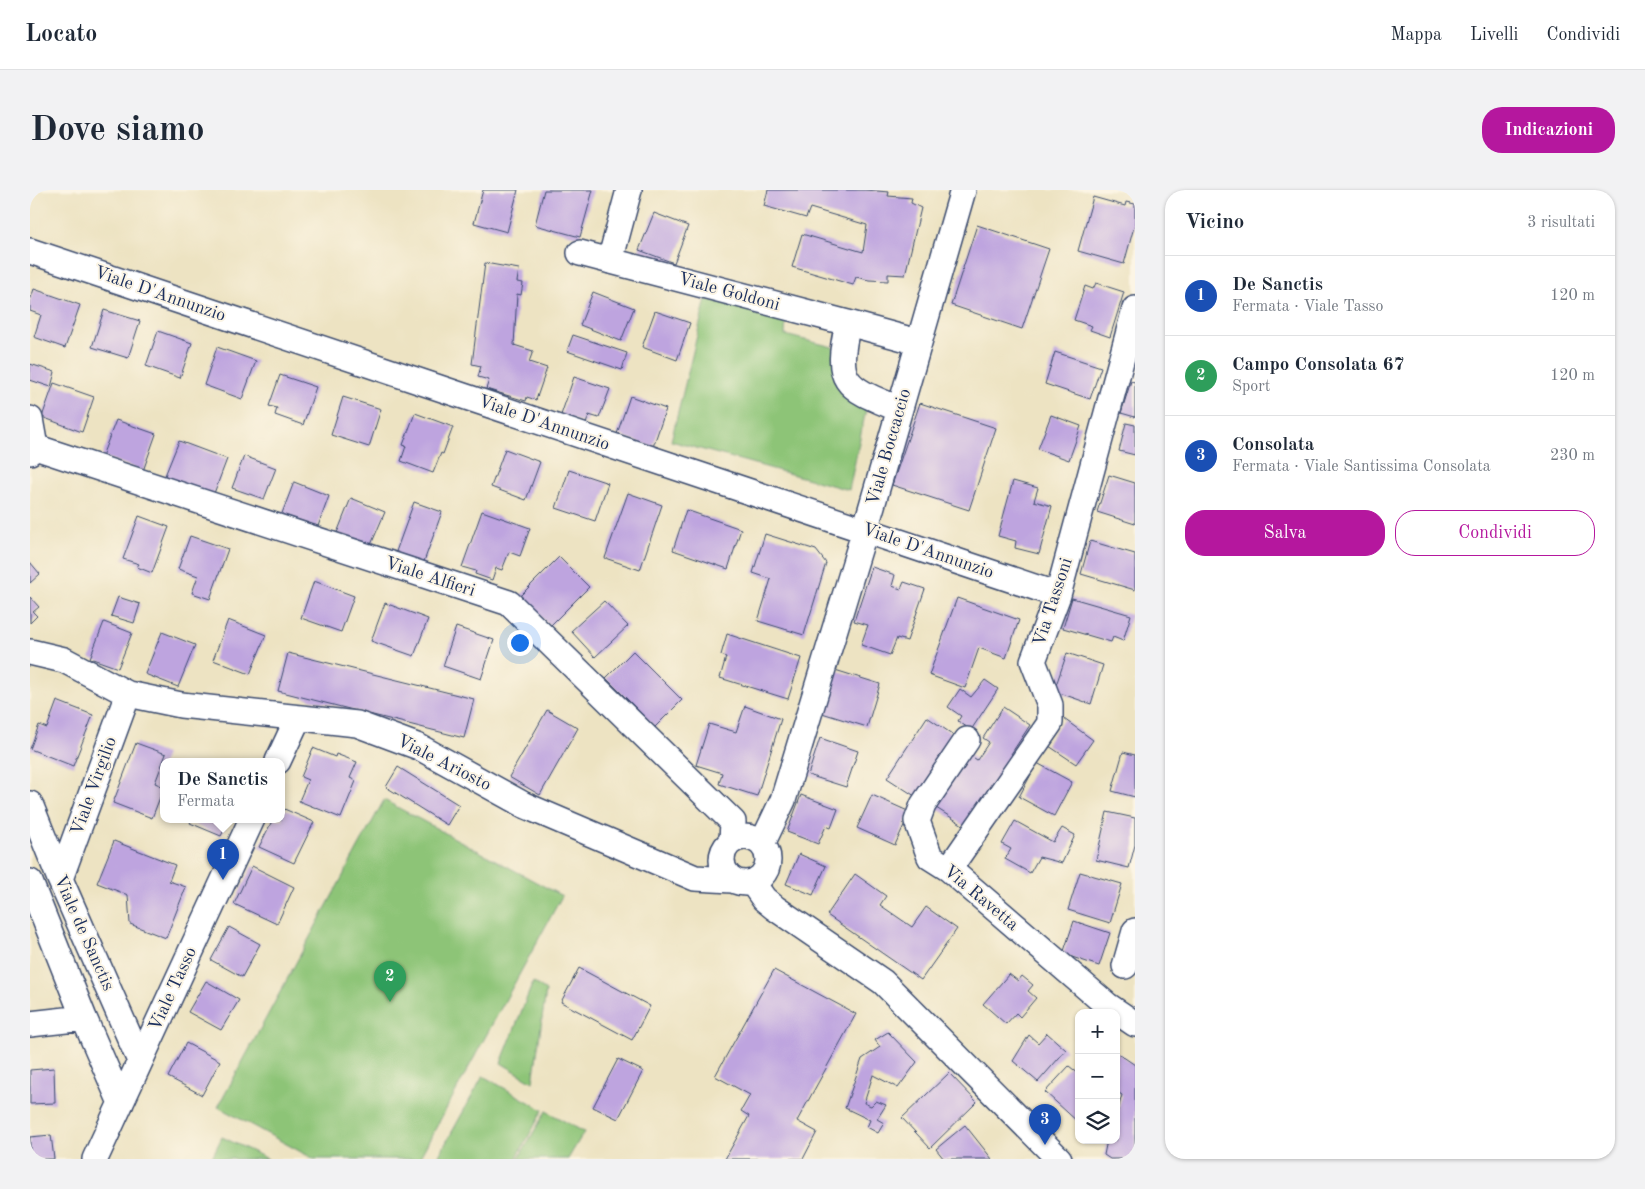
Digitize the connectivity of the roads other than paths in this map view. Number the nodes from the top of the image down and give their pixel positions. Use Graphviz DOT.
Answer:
graph roads {
  1 [pos="629,190"];
  2 [pos="963,190"];
  3 [pos="30,251"];
  4 [pos="580,253"];
  5 [pos="610,261"];
  6 [pos="1135,309"];
  7 [pos="848,323"];
  8 [pos="918,342"];
  9 [pos="899,409"];
  10 [pos="30,419"];
  11 [pos="32,450"];
  12 [pos="865,530"];
  13 [pos="1058,595"];
  14 [pos="30,652"];
  15 [pos="128,694"];
  16 [pos="298,718"];
  17 [pos="967,740"];
  18 [pos="279,758"];
  19 [pos="30,804"];
  20 [pos="250,823"];
  21 [pos="732,841"];
  22 [pos="762,844"];
  23 [pos="949,870"];
  24 [pos="60,879"];
  25 [pos="742,881"];
  26 [pos="30,882"];
  27 [pos="1135,931"];
  28 [pos="1125,966"];
  29 [pos="84,1018"];
  30 [pos="30,1024"];
  31 [pos="1135,1024"];
  32 [pos="140,1061"];
  33 [pos="121,1103"];
  34 [pos="95,1159"];
  35 [pos="1059,1159"];
  1 -- 5 [label="street"];
  2 -- 8 [label="street, Viale Boccaccio"];
  3 -- 12 [label="street, Viale D'Annunzio"];
  4 -- 5 [label="street, Viale Goldoni"];
  5 -- 7 [label="street, Viale Goldoni"];
  6 -- 13 [label="street, Via Tassoni"];
  7 -- 8 [label="street, Viale Goldoni"];
  7 -- 9 [label="street"];
  8 -- 9 [label="street, Viale Boccaccio"];
  9 -- 12 [label="street, Viale Boccaccio"];
  10 -- 11 [label="street"];
  11 -- 21 [label="street, Viale Alfieri"];
  12 -- 13 [label="street, Viale D'Annunzio"];
  12 -- 22 [label="street, Viale Boccaccio"];
  13 -- 23 [label="street, Via Tassoni"];
  14 -- 15 [label="street, Viale Ariosto"];
  15 -- 16 [label="street, Viale Ariosto"];
  15 -- 24 [label="street, Viale Virgilio"];
  16 -- 18 [label="street"];
  16 -- 25 [label="street, Viale Ariosto"];
  17 -- 23 [label="street, Via Ravetta"];
  19 -- 24 [label="street, Viale de Sanctis"];
  20 -- 32 [label="street, Viale Tasso"];
  21 -- 22 [label="street"];
  21 -- 25 [label="street"];
  22 -- 25 [label="street"];
  23 -- 31 [label="street, Via Ravetta"];
  24 -- 32 [label="street, Viale de Sanctis"];
  25 -- 35 [label="street"];
  26 -- 29 [label="street, Viale de Sanctis"];
  27 -- 28 [label="street"];
  29 -- 30 [label="street"];
  29 -- 33 [label="street, Viale de Sanctis"];
  32 -- 33 [label="street, Viale Tasso"];
  33 -- 34 [label="street, Viale Tasso"];
}
